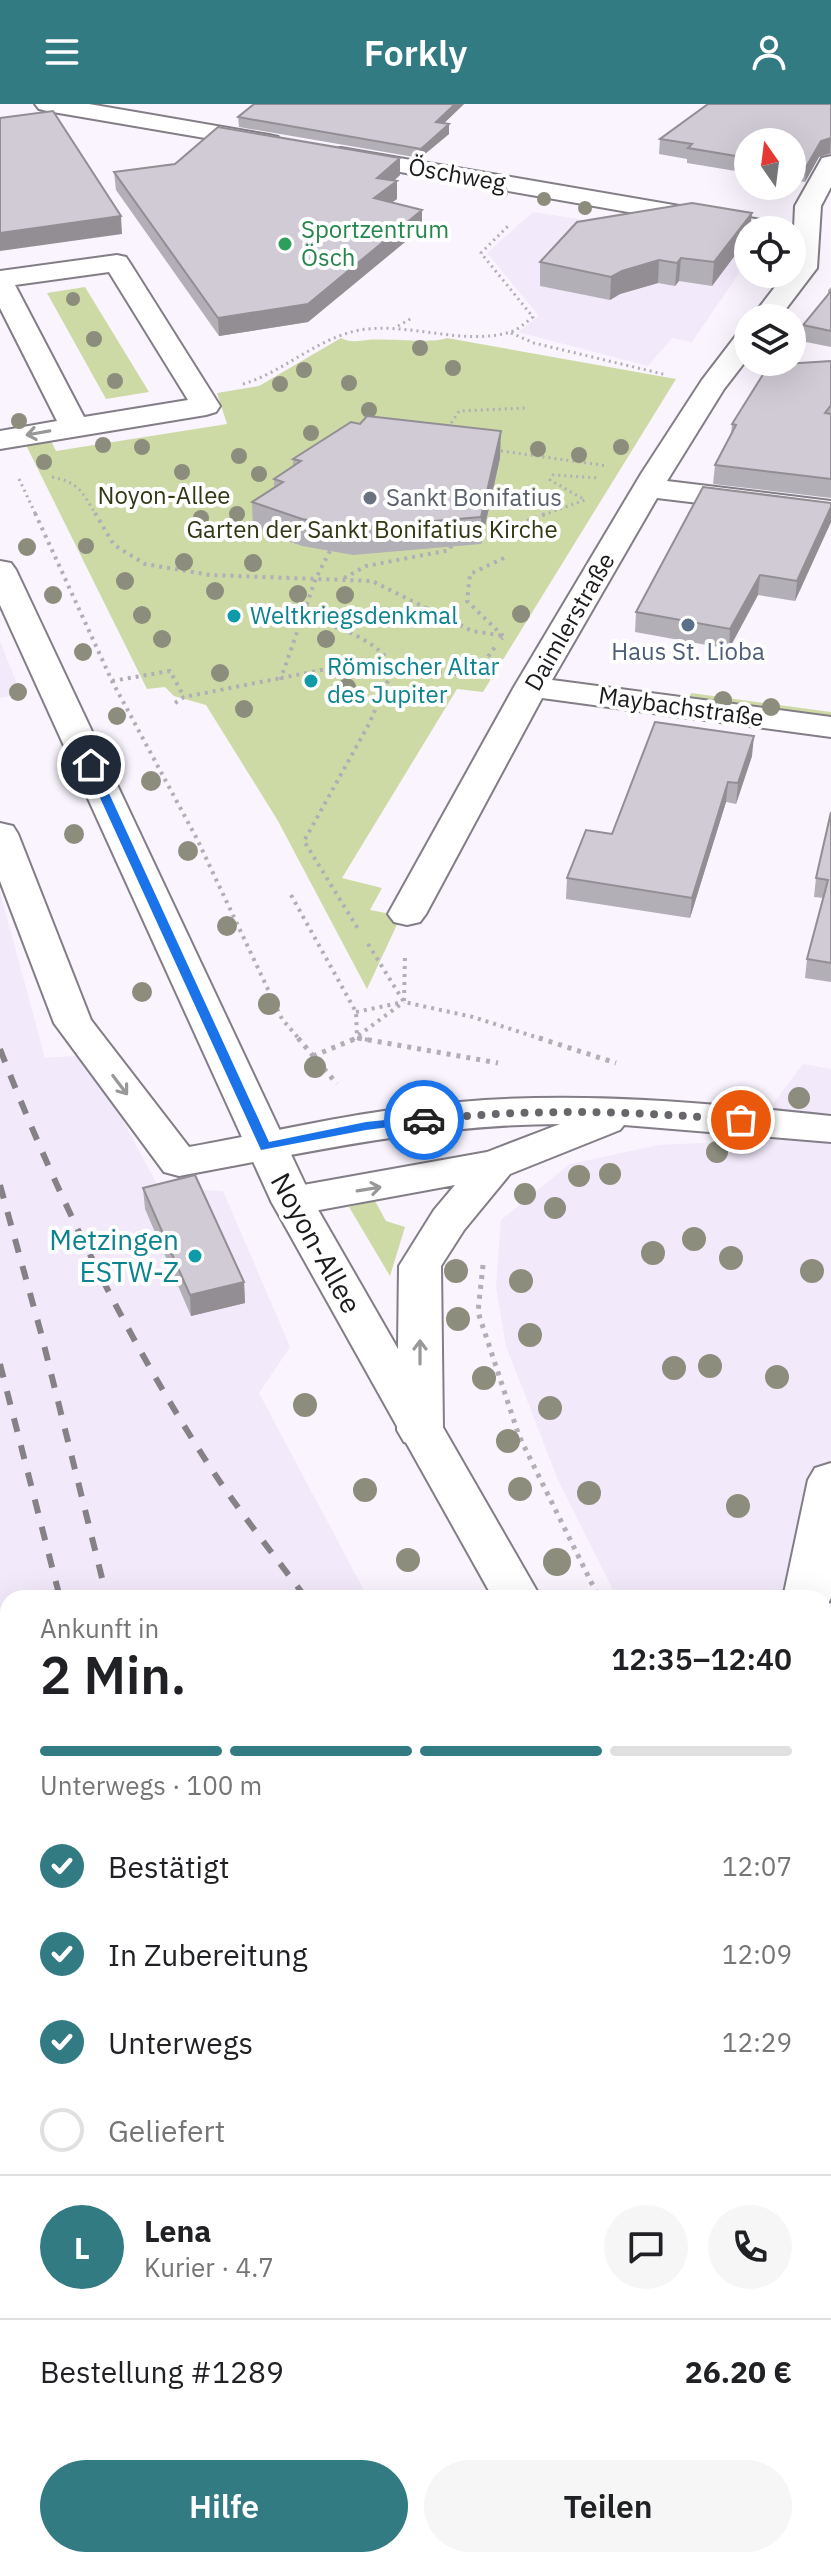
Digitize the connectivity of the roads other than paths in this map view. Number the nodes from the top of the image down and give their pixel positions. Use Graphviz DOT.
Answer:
graph roads {
  1 [pos="47,104"];
  2 [pos="288,146"];
  3 [pos="318,151"];
  4 [pos="831,163"];
  5 [pos="734,223"];
  6 [pos="810,238"];
  7 [pos="0,281"];
  8 [pos="776,304"];
  9 [pos="734,357"];
  10 [pos="75,427"];
  11 [pos="0,440"];
  12 [pos="653,481"];
  13 [pos="831,510"];
  14 [pos="0,570"];
  15 [pos="531,687"];
  16 [pos="831,727"];
  17 [pos="0,834"];
  18 [pos="407,914"];
  19 [pos="630,1111"];
  20 [pos="831,1129"];
  21 [pos="265,1147"];
  22 [pos="495,1164"];
  23 [pos="292,1201"];
  24 [pos="420,1430"];
  25 [pos="831,1480"];
  26 [pos="512,1590"];
  27 [pos="809,1590"];
  1 -- 2 [label="street"];
  3 -- 5 [label="street, Öschweg"];
  4 -- 6 [label="street"];
  6 -- 8 [label="street"];
  7 -- 10 [label="street"];
  7 -- 10 [label="street"];
  9 -- 12 [label="street, Daimlerstraße"];
  10 -- 11 [label="street, one-way"];
  12 -- 13 [label="street"];
  12 -- 15 [label="street, Daimlerstraße"];
  14 -- 21 [label="street, Noyon-Allee"];
  15 -- 16 [label="street, Maybachstraße"];
  15 -- 18 [label="street, Daimlerstraße"];
  17 -- 21 [label="street, one-way"];
  19 -- 20 [label="street"];
  19 -- 21 [label="street"];
  19 -- 22 [label="street"];
  21 -- 23 [label="street, Noyon-Allee"];
  23 -- 22 [label="street, one-way"];
  24 -- 22 [label="street, one-way"];
  23 -- 24 [label="street, Noyon-Allee"];
  24 -- 26 [label="street, Noyon-Allee"];
  25 -- 27 [label="street"];
}
